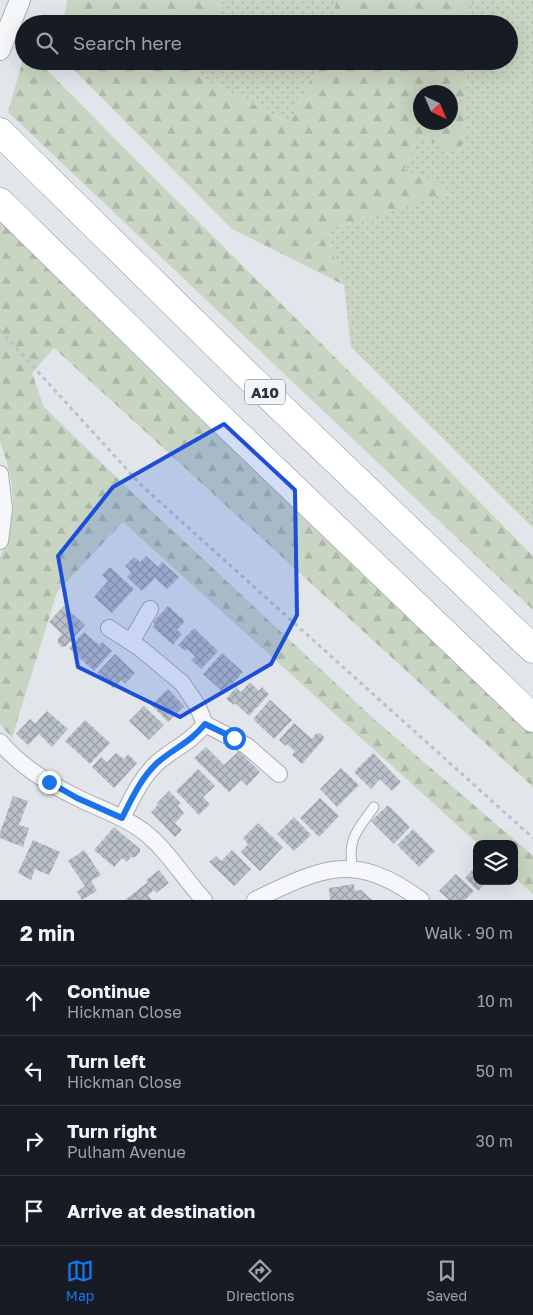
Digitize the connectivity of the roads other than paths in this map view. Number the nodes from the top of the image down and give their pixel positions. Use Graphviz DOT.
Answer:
graph roads {
  1 [pos="20,0"];
  2 [pos="0,50"];
  3 [pos="0,132"];
  4 [pos="0,202"];
  5 [pos="0,474"];
  6 [pos="0,540"];
  7 [pos="150,609"];
  8 [pos="109,628"];
  9 [pos="131,642"];
  10 [pos="533,649"];
  11 [pos="533,718"];
  12 [pos="205,724"];
  13 [pos="0,742"];
  14 [pos="279,774"];
  15 [pos="374,807"];
  16 [pos="122,818"];
  17 [pos="352,869"];
  18 [pos="204,900"];
  19 [pos="255,900"];
  20 [pos="421,900"];
  1 -- 2 [label="street"];
  3 -- 10 [label="highway, A10"];
  4 -- 11 [label="highway"];
  5 -- 6 [label="street"];
  7 -- 9 [label="street"];
  8 -- 9 [label="street"];
  9 -- 12 [label="street"];
  12 -- 14 [label="street"];
  12 -- 16 [label="street"];
  13 -- 16 [label="street"];
  15 -- 17 [label="lane"];
  16 -- 18 [label="street"];
  17 -- 19 [label="street"];
  17 -- 20 [label="street"];
}
